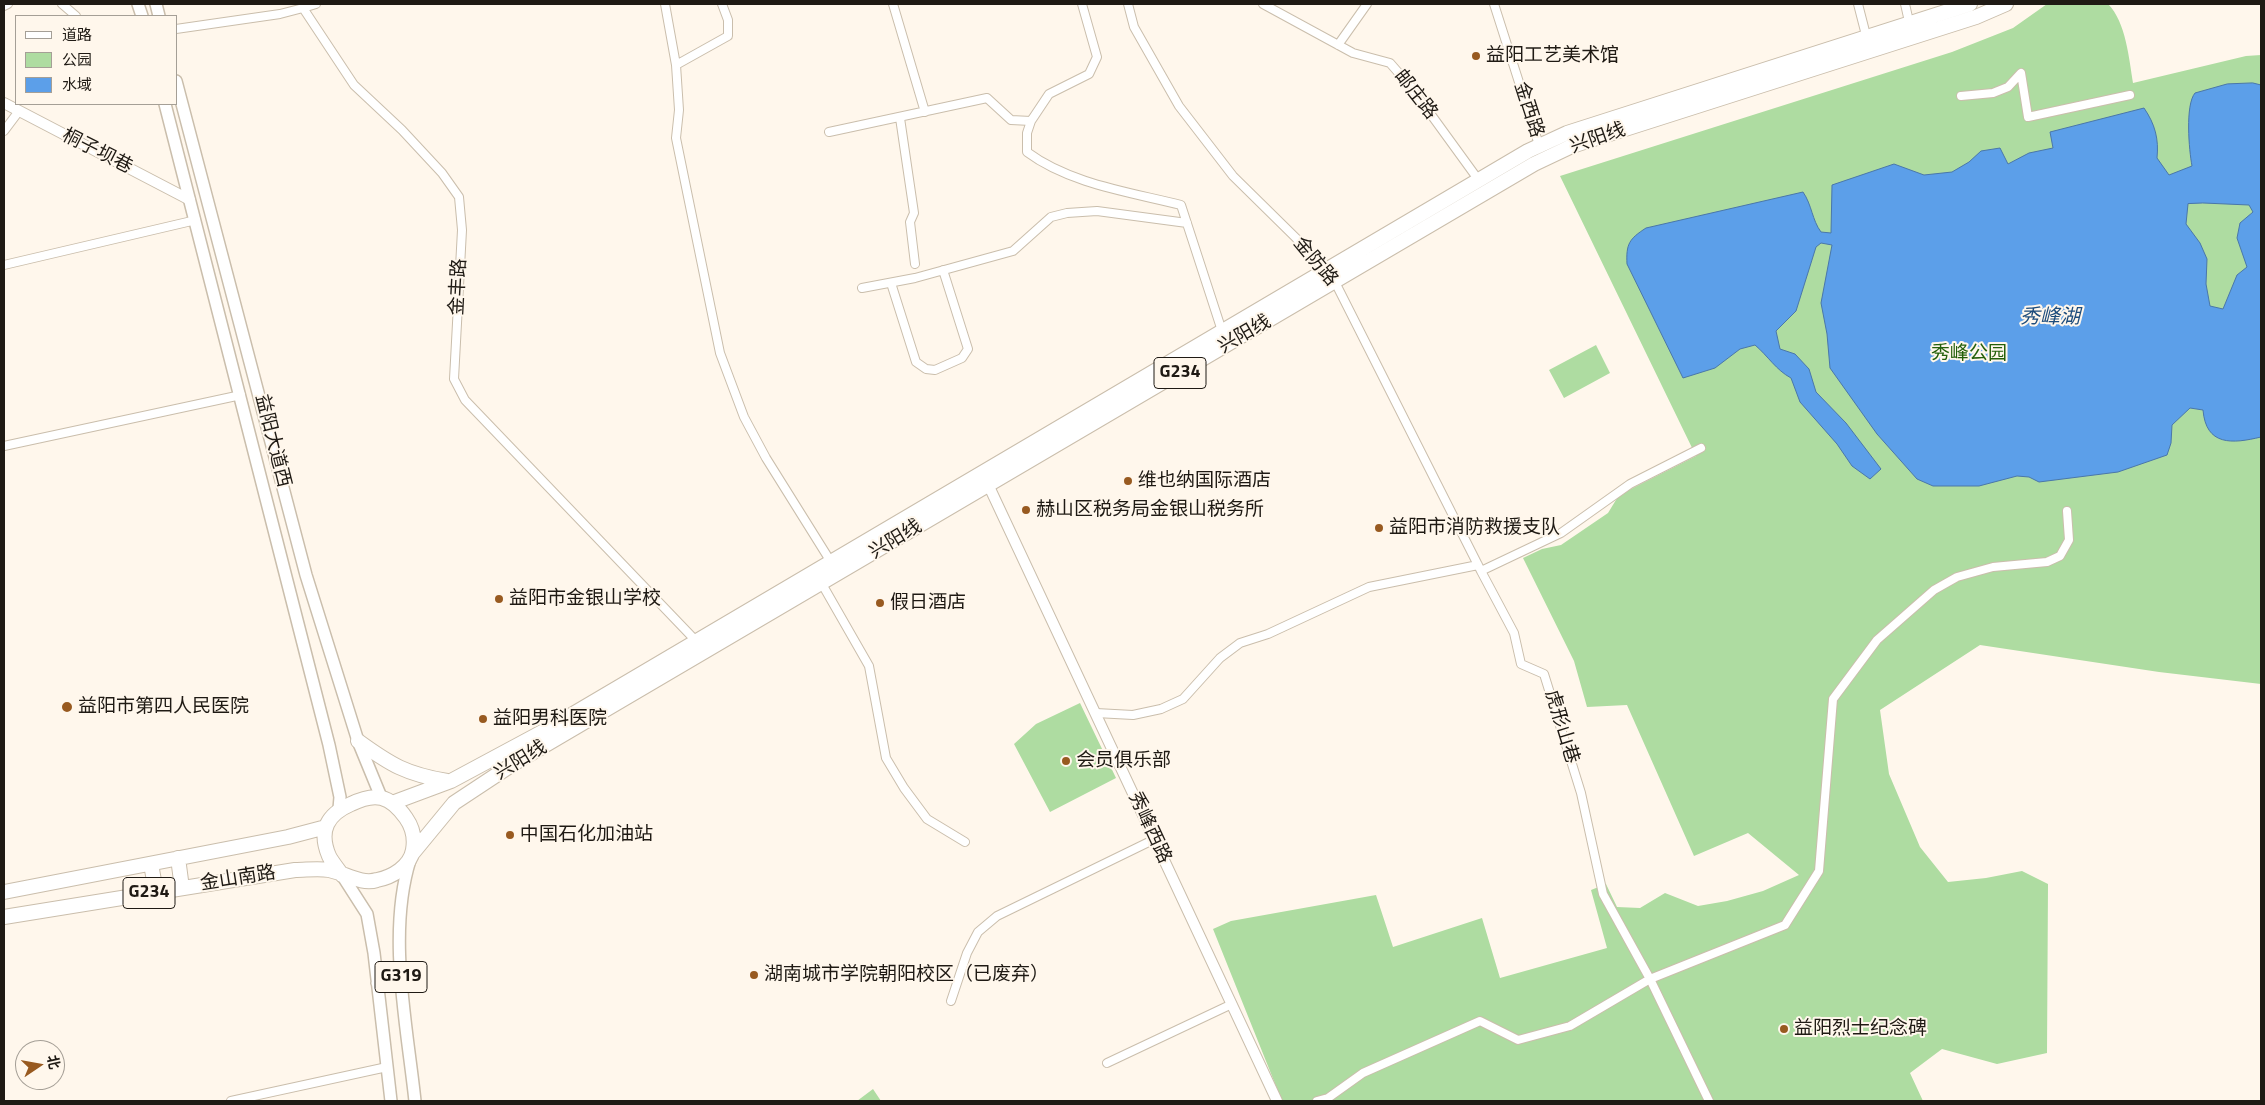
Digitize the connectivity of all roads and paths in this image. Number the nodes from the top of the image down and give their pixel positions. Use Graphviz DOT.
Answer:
graph roads {
  1 [pos="8,4"];
  2 [pos="62,4"];
  3 [pos="282,4"];
  4 [pos="316,4"];
  5 [pos="665,4"];
  6 [pos="722,4"];
  7 [pos="893,4"];
  8 [pos="1082,4"];
  9 [pos="1128,4"];
  10 [pos="1263,4"];
  11 [pos="1368,4"];
  12 [pos="1494,4"];
  13 [pos="1858,4"];
  14 [pos="1906,4"];
  15 [pos="1970,4"];
  16 [pos="2006,4"];
  17 [pos="4,6"];
  18 [pos="303,8"];
  19 [pos="286,13"];
  20 [pos="75,15"];
  21 [pos="1910,23"];
  22 [pos="178,29"];
  23 [pos="1867,37"];
  24 [pos="1913,37"];
  25 [pos="1338,44"];
  26 [pos="1870,51"];
  27 [pos="676,65"];
  28 [pos="178,89"];
  29 [pos="2130,95"];
  30 [pos="1961,96"];
  31 [pos="4,103"];
  32 [pos="165,105"];
  33 [pos="19,111"];
  34 [pos="925,112"];
  35 [pos="900,118"];
  36 [pos="1031,121"];
  37 [pos="4,131"];
  38 [pos="829,132"];
  39 [pos="1540,146"];
  40 [pos="1545,159"];
  41 [pos="1478,180"];
  42 [pos="1487,192"];
  43 [pos="190,200"];
  44 [pos="196,220"];
  45 [pos="1187,223"];
  46 [pos="915,264"];
  47 [pos="4,265"];
  48 [pos="943,270"];
  49 [pos="1325,271"];
  50 [pos="891,282"];
  51 [pos="1335,282"];
  52 [pos="862,288"];
  53 [pos="1222,331"];
  54 [pos="241,394"];
  55 [pos="4,446"];
  56 [pos="1701,448"];
  57 [pos="986,479"];
  58 [pos="2067,511"];
  59 [pos="831,562"];
  60 [pos="1480,568"];
  61 [pos="822,584"];
  62 [pos="696,641"];
  63 [pos="706,652"];
  64 [pos="1096,713"];
  65 [pos="358,741"];
  66 [pos="451,781"];
  67 [pos="387,800"];
  68 [pos="338,809"];
  69 [pos="326,827"];
  70 [pos="1155,839"];
  71 [pos="965,842"];
  72 [pos="412,854"];
  73 [pos="178,858"];
  74 [pos="151,864"];
  75 [pos="342,875"];
  76 [pos="182,888"];
  77 [pos="4,892"];
  78 [pos="156,892"];
  79 [pos="4,917"];
  80 [pos="1650,978"];
  81 [pos="402,980"];
  82 [pos="377,983"];
  83 [pos="951,1001"];
  84 [pos="1232,1004"];
  85 [pos="1108,1063"];
  86 [pos="387,1068"];
  87 [pos="231,1101"];
  88 [pos="391,1101"];
  89 [pos="415,1101"];
  90 [pos="1277,1101"];
  91 [pos="1317,1101"];
  92 [pos="1709,1101"];
  1 -- 17 [label="street"];
  2 -- 20 [label="street"];
  3 -- 19 [label="street"];
  4 -- 18 [label="street"];
  5 -- 27 [label="street"];
  6 -- 27 [label="street"];
  7 -- 34 [label="street"];
  8 -- 36 [label="street"];
  9 -- 49 [label="street, 金防路"];
  10 -- 25 [label="street, 邮庄路"];
  11 -- 25 [label="street"];
  12 -- 39 [label="street, 金西路"];
  13 -- 23 [label="street"];
  14 -- 21 [label="street"];
  15 -- 21 [label="highway, 兴阳线 / G234"];
  16 -- 24 [label="highway, 兴阳线 / G234"];
  18 -- 19 [label="street"];
  18 -- 62 [label="street, 金丰路"];
  19 -- 22 [label="street"];
  21 -- 23 [label="highway, 兴阳线 / G234"];
  21 -- 24 [label="street"];
  23 -- 26 [label="street"];
  23 -- 39 [label="highway, 兴阳线 / G234"];
  24 -- 26 [label="highway, 兴阳线 / G234"];
  25 -- 41 [label="street, 邮庄路"];
  26 -- 40 [label="highway, 兴阳线 / G234"];
  27 -- 59 [label="street"];
  28 -- 65 [label="main road, 益阳大道西"];
  29 -- 30 [label="street"];
  31 -- 33 [label="street, 桐子坝巷"];
  32 -- 43 [label="main road, 益阳大道西"];
  33 -- 37 [label="street"];
  33 -- 43 [label="street, 桐子坝巷"];
  34 -- 35 [label="street"];
  34 -- 36 [label="street"];
  35 -- 38 [label="street"];
  35 -- 46 [label="street"];
  36 -- 45 [label="street"];
  39 -- 40 [label="street, 金西路"];
  39 -- 41 [label="highway, 兴阳线 / G234"];
  40 -- 42 [label="highway, 兴阳线 / G234"];
  41 -- 42 [label="street, 邮庄路"];
  41 -- 49 [label="highway, 兴阳线 / G234"];
  42 -- 51 [label="highway, 兴阳线 / G234"];
  43 -- 44 [label="main road, 益阳大道西"];
  44 -- 47 [label="street"];
  44 -- 54 [label="main road, 益阳大道西"];
  45 -- 48 [label="street"];
  45 -- 53 [label="street"];
  48 -- 50 [label="street"];
  48 -- 50 [label="street"];
  49 -- 51 [label="street, 金防路"];
  49 -- 53 [label="highway, 兴阳线 / G234"];
  50 -- 52 [label="street"];
  51 -- 57 [label="highway, 兴阳线 / G234"];
  51 -- 60 [label="street, 金防路"];
  53 -- 57 [label="highway, 兴阳线 / G234"];
  54 -- 55 [label="street"];
  54 -- 68 [label="main road, 益阳大道西"];
  56 -- 60 [label="street"];
  57 -- 59 [label="highway, 兴阳线 / G234"];
  57 -- 61 [label="highway, 兴阳线 / G234"];
  57 -- 64 [label="street, 秀峰西路"];
  58 -- 80 [label="street"];
  59 -- 62 [label="highway, 兴阳线 / G234"];
  60 -- 64 [label="street"];
  60 -- 80 [label="street, 虎形山巷"];
  61 -- 63 [label="highway, 兴阳线 / G234"];
  61 -- 71 [label="street"];
  62 -- 63 [label="street, 金丰路"];
  62 -- 66 [label="highway, 兴阳线 / G234"];
  63 -- 72 [label="highway, 兴阳线 / G234"];
  64 -- 70 [label="street, 秀峰西路"];
  65 -- 66 [label="highway"];
  65 -- 67 [label="main road, 益阳大道西"];
  66 -- 67 [label="highway, 兴阳线 / G234"];
  67 -- 68 [label="highway, G234"];
  67 -- 72 [label="highway"];
  68 -- 69 [label="highway"];
  69 -- 73 [label="highway, 金山南路 / G234"];
  69 -- 75 [label="highway"];
  70 -- 83 [label="street"];
  70 -- 84 [label="street, 秀峰西路"];
  72 -- 75 [label="highway, G234"];
  72 -- 81 [label="main road, G319"];
  73 -- 74 [label="highway, 金山南路 / G234"];
  73 -- 76 [label="highway"];
  74 -- 77 [label="highway, 金山南路 / G234"];
  74 -- 78 [label="highway"];
  75 -- 76 [label="highway, 金山南路 / G234"];
  75 -- 82 [label="main road, G319"];
  76 -- 78 [label="highway, 金山南路 / G234"];
  78 -- 79 [label="highway, 金山南路 / G234"];
  80 -- 91 [label="street"];
  80 -- 92 [label="street, 虎形山巷"];
  81 -- 82 [label="main road"];
  81 -- 89 [label="main road, G319"];
  82 -- 86 [label="main road, G319"];
  84 -- 85 [label="street"];
  84 -- 90 [label="street, 秀峰西路"];
  86 -- 87 [label="street"];
  86 -- 88 [label="main road, G319"];
}
